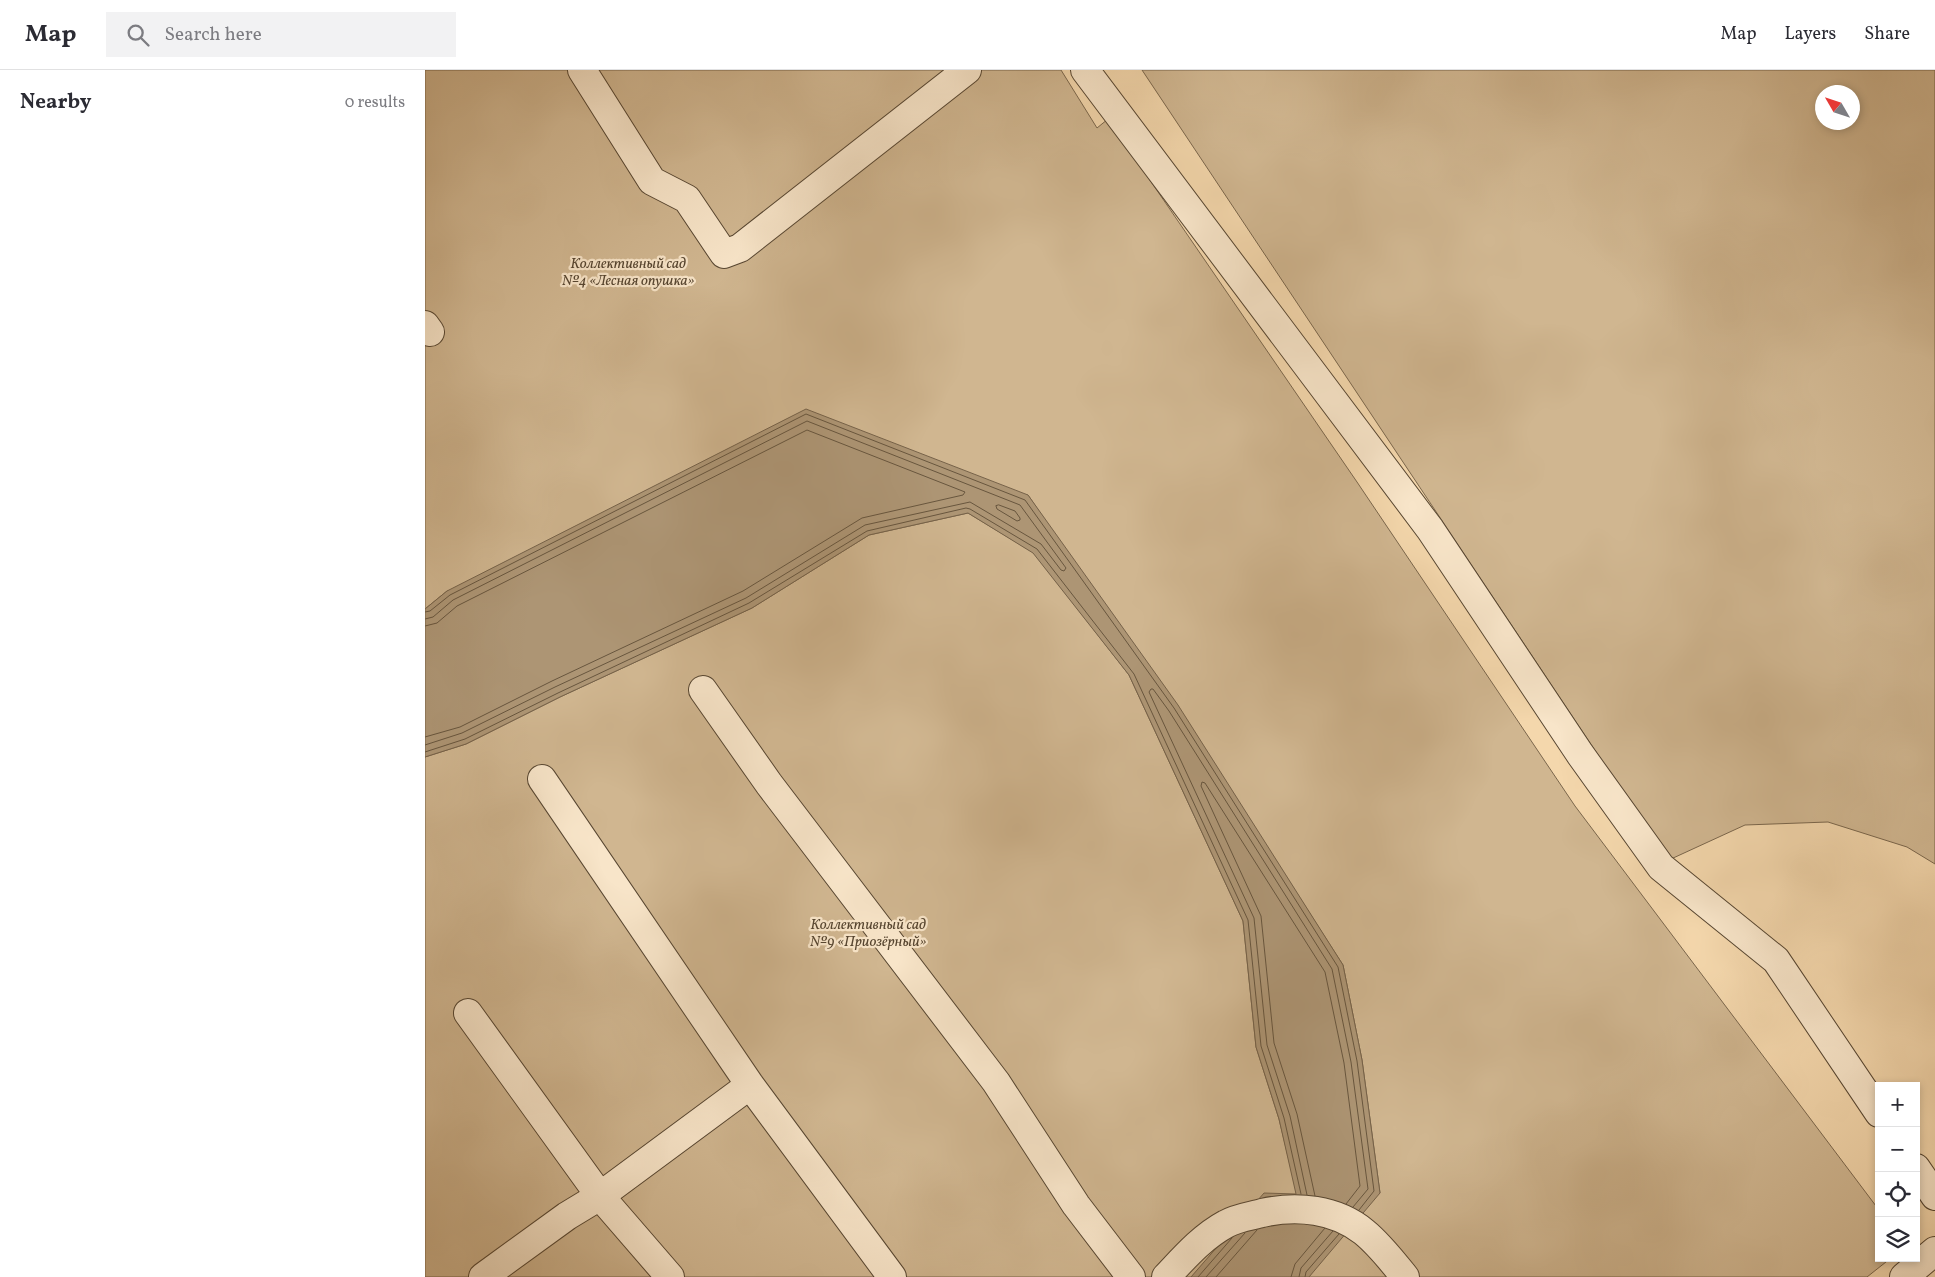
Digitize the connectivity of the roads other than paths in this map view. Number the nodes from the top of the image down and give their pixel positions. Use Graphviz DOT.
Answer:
graph roads {
  1 [pos="582,70"];
  2 [pos="967,70"];
  3 [pos="1085,70"];
  4 [pos="703,690"];
  5 [pos="542,779"];
  6 [pos="468,1013"];
  7 [pos="750,1085"];
  8 [pos="1875,1107"];
  9 [pos="1919,1172"];
  10 [pos="600,1196"];
  11 [pos="1935,1196"];
  12 [pos="1935,1251"];
  13 [pos="483,1277"];
  14 [pos="670,1277"];
  15 [pos="892,1277"];
  16 [pos="1131,1277"];
  17 [pos="1166,1277"];
  18 [pos="1405,1277"];
  19 [pos="1904,1277"];
  1 -- 2 [label="street"];
  3 -- 8 [label="street"];
  4 -- 16 [label="street"];
  5 -- 7 [label="street"];
  6 -- 10 [label="street"];
  7 -- 10 [label="street"];
  7 -- 15 [label="street"];
  9 -- 11 [label="street"];
  10 -- 13 [label="street"];
  10 -- 14 [label="street"];
  12 -- 19 [label="street"];
  17 -- 18 [label="street"];
}
